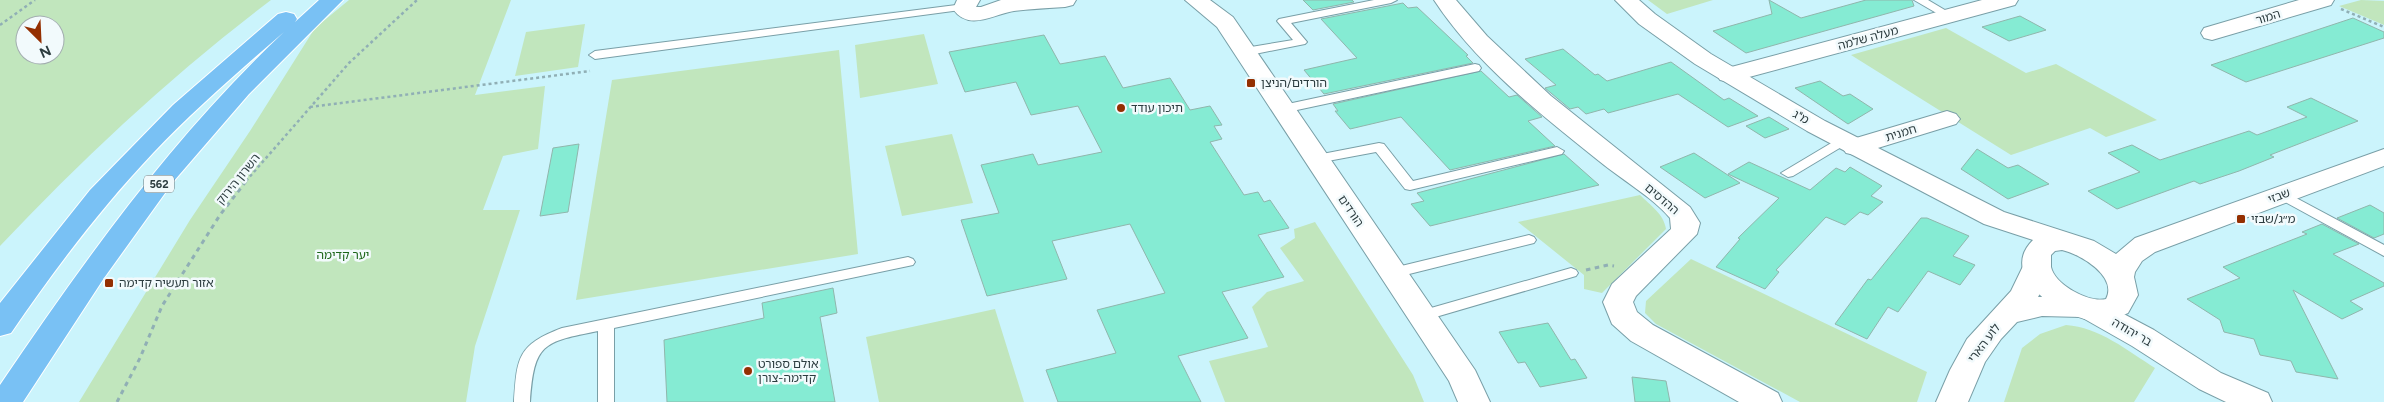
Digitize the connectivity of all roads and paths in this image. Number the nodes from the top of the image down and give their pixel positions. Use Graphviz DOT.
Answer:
graph roads {
  1 [pos="35,0"];
  2 [pos="308,0"];
  3 [pos="332,0"];
  4 [pos="417,0"];
  5 [pos="1065,0"];
  6 [pos="1196,0"];
  7 [pos="1391,0"];
  8 [pos="1445,0"];
  9 [pos="1626,0"];
  10 [pos="1920,0"];
  11 [pos="2007,0"];
  12 [pos="2323,0"];
  13 [pos="966,4"];
  14 [pos="1224,11"];
  15 [pos="1949,16"];
  16 [pos="0,25"];
  17 [pos="2384,27"];
  18 [pos="2212,33"];
  19 [pos="1245,52"];
  20 [pos="595,56"];
  21 [pos="1475,68"];
  22 [pos="1730,75"];
  23 [pos="1283,109"];
  24 [pos="1947,119"];
  25 [pos="1849,144"];
  26 [pos="1557,151"];
  27 [pos="2384,157"];
  28 [pos="1317,159"];
  29 [pos="1788,173"];
  30 [pos="2282,195"];
  31 [pos="1988,215"];
  32 [pos="1529,240"];
  33 [pos="2070,243"];
  34 [pos="2146,246"];
  35 [pos="2384,251"];
  36 [pos="908,262"];
  37 [pos="2036,262"];
  38 [pos="1642,272"];
  39 [pos="1393,273"];
  40 [pos="1571,273"];
  41 [pos="2121,287"];
  42 [pos="2086,308"];
  43 [pos="2008,314"];
  44 [pos="1422,316"];
  45 [pos="606,324"];
  46 [pos="0,325"];
  47 [pos="2172,358"];
  48 [pos="10,398"];
  49 [pos="1756,400"];
  50 [pos="117,402"];
  51 [pos="522,402"];
  52 [pos="606,402"];
  53 [pos="1474,402"];
  54 [pos="1952,402"];
  55 [pos="2256,402"];
  1 -- 16 [label="path"];
  2 -- 46 [label="main road"];
  3 -- 48 [label="main road, 562"];
  4 -- 50 [label="path, השרון הירוק"];
  5 -- 13 [label="street"];
  6 -- 14 [label="street, הורדים"];
  7 -- 19 [label="lane"];
  8 -- 38 [label="street, ההדסים"];
  9 -- 22 [label="street, מ\"ג"];
  10 -- 15 [label="lane"];
  11 -- 15 [label="street, מעלה שלמה"];
  12 -- 17 [label="path"];
  12 -- 18 [label="street, המור"];
  13 -- 20 [label="lane"];
  14 -- 19 [label="street, הורדים"];
  15 -- 22 [label="street, מעלה שלמה"];
  19 -- 23 [label="street, הורדים"];
  21 -- 23 [label="lane"];
  22 -- 25 [label="street, מ\"ג"];
  23 -- 28 [label="street, הורדים"];
  24 -- 25 [label="street, חמנית"];
  25 -- 29 [label="lane"];
  25 -- 31 [label="street, מ\"ג"];
  26 -- 28 [label="lane"];
  27 -- 30 [label="street, שבזי"];
  28 -- 39 [label="street, הורדים"];
  30 -- 34 [label="street, שבזי"];
  30 -- 35 [label="lane"];
  31 -- 33 [label="street, מ\"ג"];
  31 -- 37 [label="street, מ\"ג"];
  32 -- 39 [label="lane"];
  33 -- 34 [label="street, שבזי"];
  33 -- 37 [label="street"];
  33 -- 41 [label="street, בר יהודה"];
  34 -- 41 [label="street, שבזי"];
  36 -- 45 [label="lane"];
  37 -- 42 [label="street, בר יהודה"];
  37 -- 43 [label="street, לוע הארי"];
  38 -- 40 [label="path"];
  38 -- 49 [label="street, ההדסים"];
  39 -- 44 [label="street, הורדים"];
  40 -- 44 [label="lane"];
  41 -- 42 [label="street, לוע הארי"];
  41 -- 47 [label="street, בר יהודה"];
  42 -- 43 [label="street, לוע הארי"];
  42 -- 47 [label="street, בר יהודה"];
  43 -- 54 [label="street, לוע הארי"];
  44 -- 53 [label="street, הורדים"];
  45 -- 51 [label="lane"];
  45 -- 52 [label="lane"];
  47 -- 55 [label="street, בר יהודה"];
}
